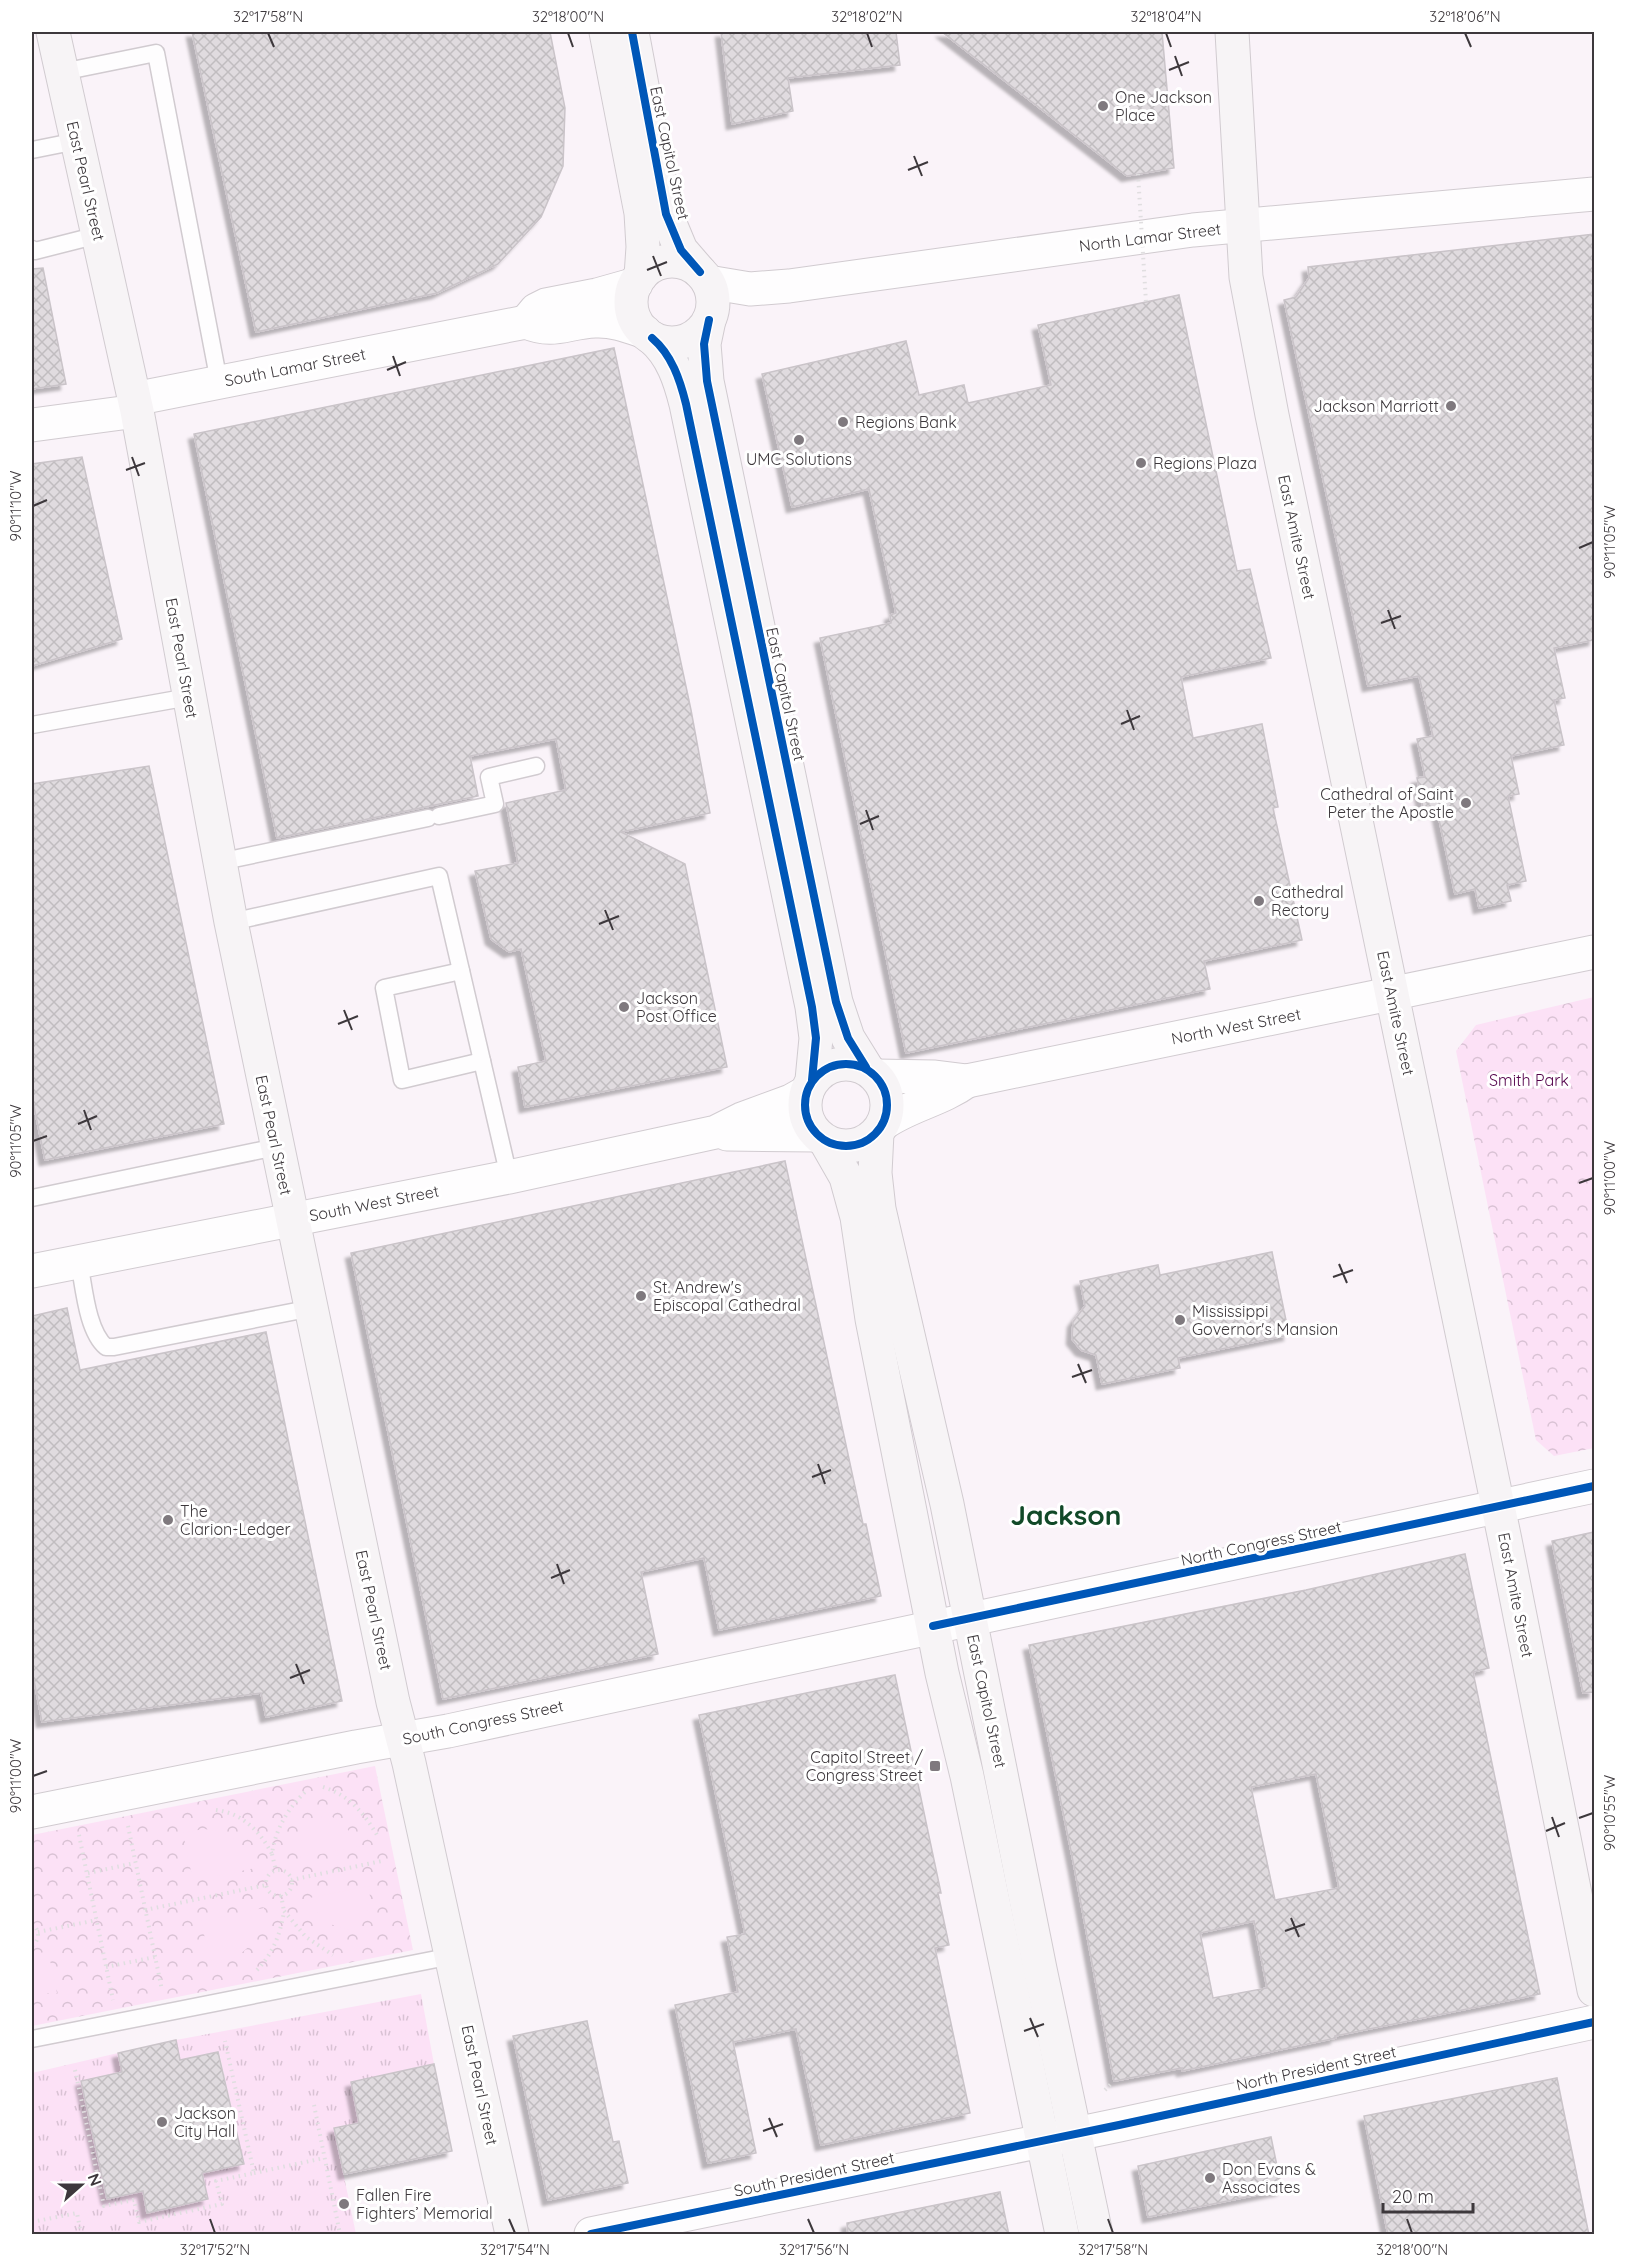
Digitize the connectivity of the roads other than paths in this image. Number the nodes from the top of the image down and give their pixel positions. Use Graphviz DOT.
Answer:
graph roads {
  1 [pos="53,32"];
  2 [pos="606,32"];
  3 [pos="632,32"];
  4 [pos="1232,32"];
  5 [pos="62,72"];
  6 [pos="77,141"];
  7 [pos="32,150"];
  8 [pos="1594,194"];
  9 [pos="1242,225"];
  10 [pos="98,235"];
  11 [pos="32,249"];
  12 [pos="704,277"];
  13 [pos="638,280"];
  14 [pos="710,320"];
  15 [pos="526,322"];
  16 [pos="649,335"];
  17 [pos="219,382"];
  18 [pos="136,405"];
  19 [pos="32,425"];
  20 [pos="189,697"];
  21 [pos="32,725"];
  22 [pos="536,766"];
  23 [pos="219,862"];
  24 [pos="231,922"];
  25 [pos="1594,952"];
  26 [pos="461,971"];
  27 [pos="1391,993"];
  28 [pos="482,1061"];
  29 [pos="871,1072"];
  30 [pos="967,1081"];
  31 [pos="809,1086"];
  32 [pos="881,1128"];
  33 [pos="716,1132"];
  34 [pos="821,1138"];
  35 [pos="276,1147"];
  36 [pos="509,1177"];
  37 [pos="32,1198"];
  38 [pos="292,1220"];
  39 [pos="79,1262"];
  40 [pos="32,1271"];
  41 [pos="312,1308"];
  42 [pos="1594,1486"];
  43 [pos="1498,1506"];
  44 [pos="970,1618"];
  45 [pos="933,1626"];
  46 [pos="403,1739"];
  47 [pos="32,1812"];
  48 [pos="452,1956"];
  49 [pos="1594,1990"];
  50 [pos="1594,2022"];
  51 [pos="32,2039"];
  52 [pos="1075,2134"];
  53 [pos="1043,2140"];
  54 [pos="512,2235"];
  55 [pos="591,2235"];
  56 [pos="1062,2235"];
  57 [pos="1096,2235"];
  1 -- 5 [label="main road, East Pearl Street"];
  2 -- 13 [label="main road"];
  3 -- 12 [label="main road, East Capitol Street"];
  4 -- 9 [label="main road, East Amite Street"];
  5 -- 6 [label="main road, East Pearl Street"];
  5 -- 17 [label="lane"];
  6 -- 7 [label="lane"];
  6 -- 10 [label="main road, East Pearl Street"];
  8 -- 9 [label="street, North Lamar Street"];
  9 -- 12 [label="street, North Lamar Street"];
  9 -- 27 [label="main road, East Amite Street"];
  10 -- 11 [label="lane"];
  10 -- 18 [label="main road, East Pearl Street"];
  12 -- 13 [label="main road"];
  12 -- 14 [label="main road"];
  13 -- 15 [label="street, South Lamar Street"];
  13 -- 16 [label="main road"];
  14 -- 16 [label="main road"];
  14 -- 29 [label="main road, East Capitol Street"];
  15 -- 16 [label="street, South Lamar Street"];
  15 -- 17 [label="street, South Lamar Street"];
  16 -- 31 [label="main road"];
  17 -- 18 [label="street, South Lamar Street"];
  18 -- 19 [label="street, South Lamar Street"];
  18 -- 20 [label="main road, East Pearl Street"];
  20 -- 21 [label="lane"];
  20 -- 23 [label="main road, East Pearl Street"];
  22 -- 23 [label="lane"];
  23 -- 24 [label="main road, East Pearl Street"];
  24 -- 26 [label="lane"];
  24 -- 35 [label="main road, East Pearl Street"];
  25 -- 27 [label="street, North West Street"];
  26 -- 28 [label="lane"];
  26 -- 28 [label="lane"];
  27 -- 30 [label="street, North West Street"];
  27 -- 43 [label="main road, East Amite Street"];
  28 -- 36 [label="lane"];
  29 -- 30 [label="street, North West Street"];
  29 -- 31 [label="main road"];
  29 -- 32 [label="main road"];
  30 -- 32 [label="street"];
  31 -- 33 [label="street, South West Street"];
  31 -- 34 [label="main road"];
  32 -- 34 [label="main road"];
  32 -- 44 [label="main road, East Capitol Street"];
  33 -- 34 [label="street, South West Street"];
  33 -- 36 [label="street, South West Street"];
  34 -- 45 [label="main road"];
  35 -- 37 [label="lane"];
  35 -- 38 [label="main road, East Pearl Street"];
  36 -- 38 [label="street, South West Street"];
  38 -- 39 [label="street, South West Street"];
  38 -- 41 [label="main road, East Pearl Street"];
  39 -- 40 [label="street, South West Street"];
  39 -- 41 [label="lane"];
  41 -- 46 [label="main road, East Pearl Street"];
  42 -- 43 [label="street, North Congress Street"];
  43 -- 44 [label="street, North Congress Street"];
  43 -- 49 [label="main road, East Amite Street"];
  44 -- 45 [label="street, North Congress Street"];
  44 -- 52 [label="main road, East Capitol Street"];
  45 -- 46 [label="street, South Congress Street"];
  45 -- 53 [label="main road"];
  46 -- 47 [label="street, South Congress Street"];
  46 -- 48 [label="main road, East Pearl Street"];
  48 -- 51 [label="lane"];
  48 -- 54 [label="main road, East Pearl Street"];
  50 -- 52 [label="street, North President Street"];
  52 -- 53 [label="street, North President Street"];
  52 -- 57 [label="main road, East Capitol Street"];
  53 -- 55 [label="street, South President Street"];
  53 -- 56 [label="main road"];
}
